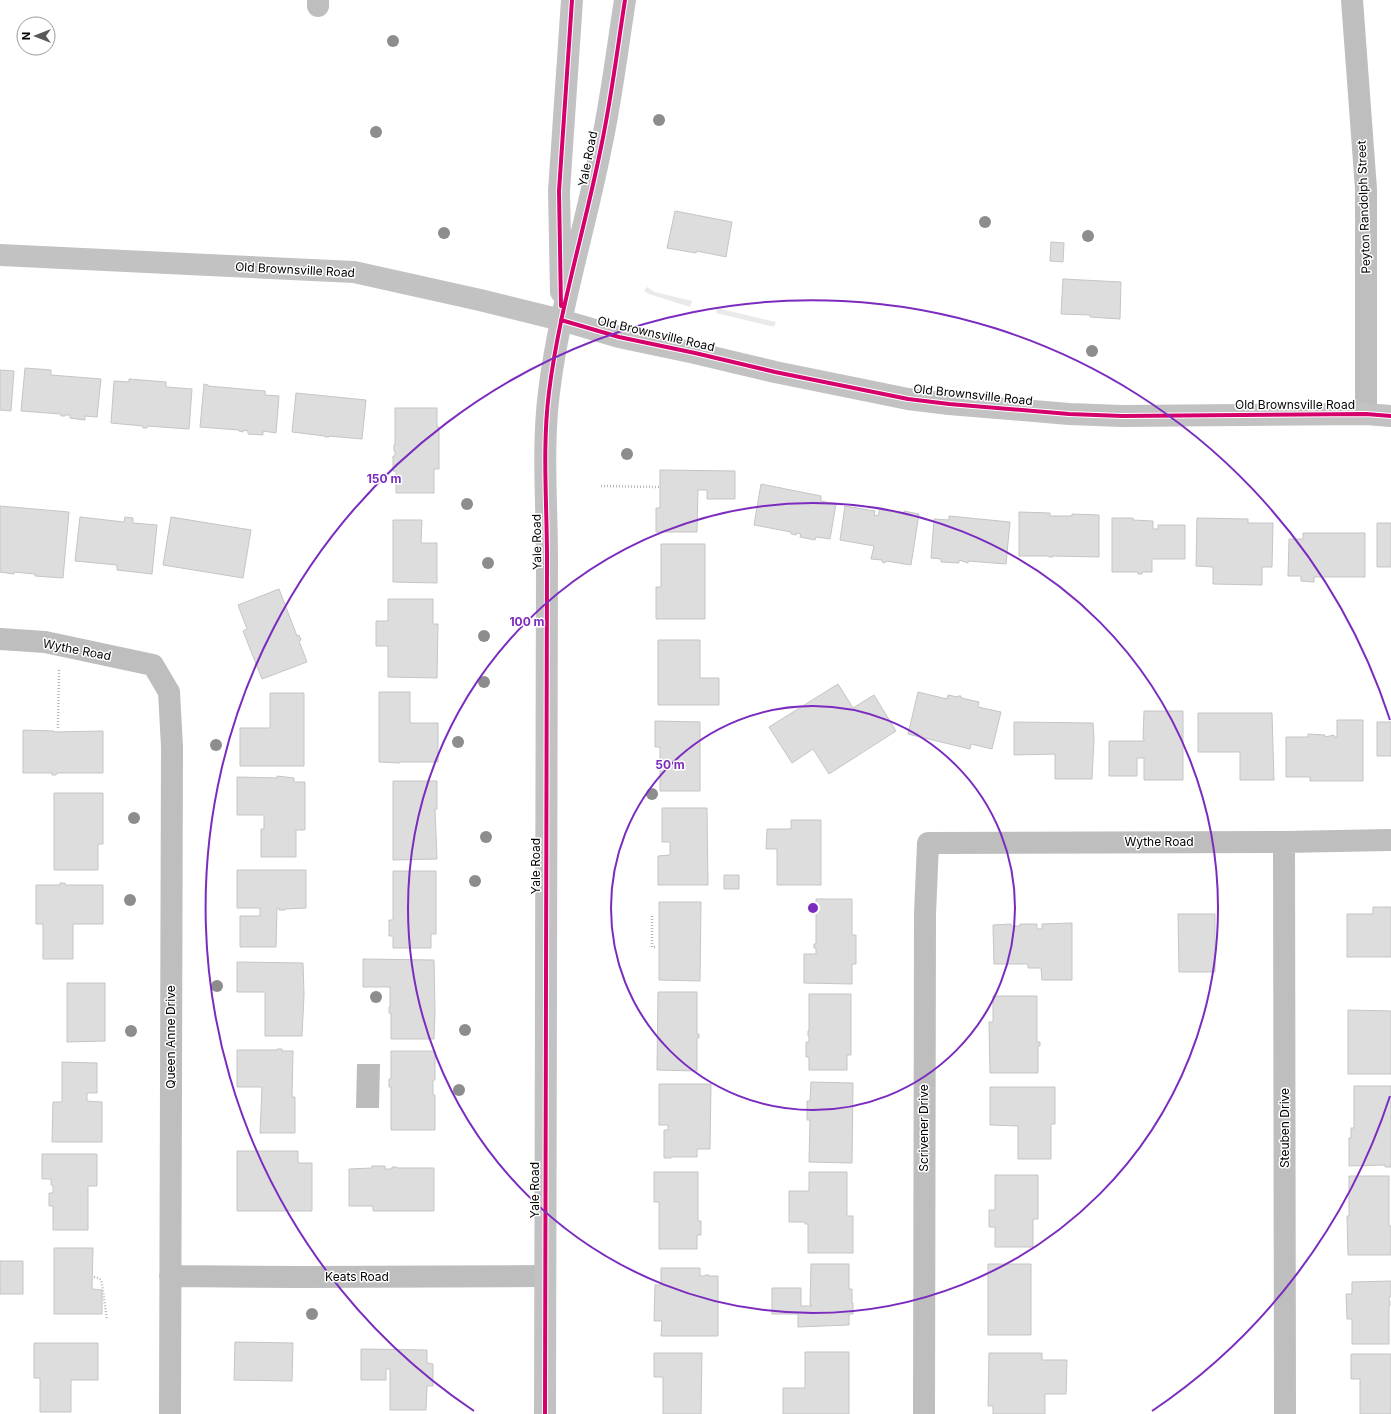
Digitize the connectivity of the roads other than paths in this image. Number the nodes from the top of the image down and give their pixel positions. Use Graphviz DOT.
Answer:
graph roads {
  1 [pos="572,0"];
  2 [pos="625,0"];
  3 [pos="1352,0"];
  4 [pos="0,255"];
  5 [pos="561,320"];
  6 [pos="1366,414"];
  7 [pos="1391,416"];
  8 [pos="0,639"];
  9 [pos="153,665"];
  10 [pos="1391,840"];
  11 [pos="1284,842"];
  12 [pos="928,843"];
  13 [pos="170,1276"];
  14 [pos="545,1276"];
  15 [pos="170,1414"];
  16 [pos="545,1414"];
  17 [pos="924,1414"];
  18 [pos="1285,1414"];
  1 -- 5 [label="main road, Yale Road"];
  2 -- 5 [label="main road, Yale Road"];
  3 -- 6 [label="street, Peyton Randolph Street"];
  4 -- 5 [label="main road, Old Brownsville Road"];
  5 -- 6 [label="main road, Old Brownsville Road"];
  5 -- 14 [label="main road, Yale Road"];
  6 -- 7 [label="main road, Old Brownsville Road"];
  8 -- 9 [label="street, Wythe Road"];
  9 -- 13 [label="street, Queen Anne Drive"];
  10 -- 11 [label="street, Wythe Road"];
  11 -- 12 [label="street, Wythe Road"];
  11 -- 18 [label="street, Steuben Drive"];
  12 -- 17 [label="street, Scrivener Drive"];
  13 -- 14 [label="street, Keats Road"];
  13 -- 15 [label="street, Queen Anne Drive"];
  14 -- 16 [label="main road, Yale Road"];
}
